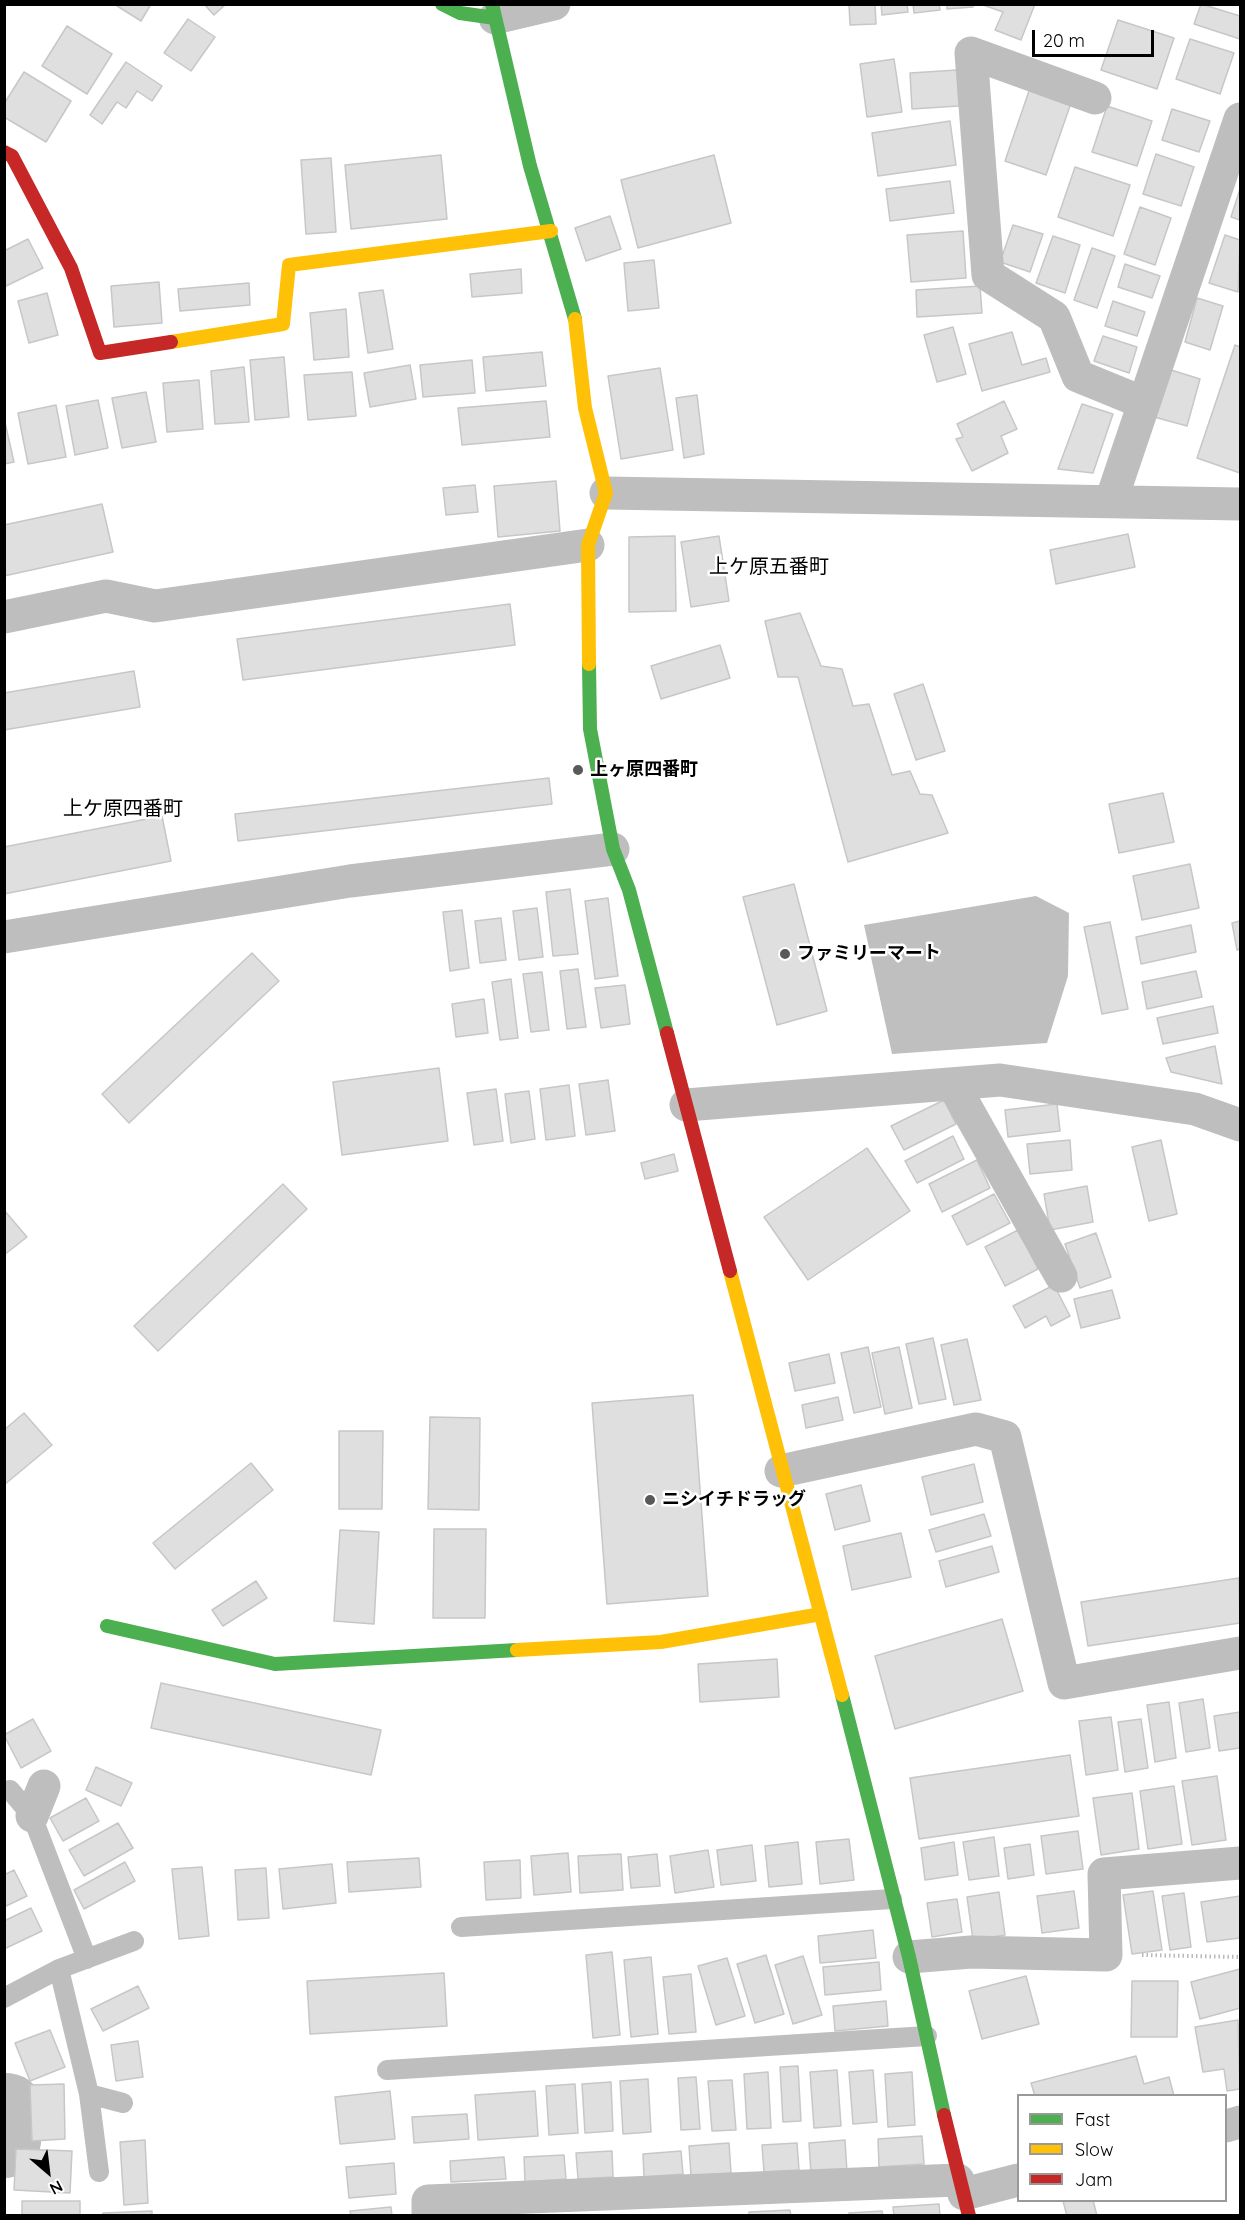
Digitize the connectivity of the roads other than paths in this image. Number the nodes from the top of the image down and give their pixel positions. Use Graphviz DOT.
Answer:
graph roads {
  1 [pos="442,4"];
  2 [pos="554,4"];
  3 [pos="493,11"];
  4 [pos="1095,98"];
  5 [pos="1240,119"];
  6 [pos="4,152"];
  7 [pos="551,231"];
  8 [pos="1144,403"];
  9 [pos="606,493"];
  10 [pos="1111,501"];
  11 [pos="1240,504"];
  12 [pos="588,545"];
  13 [pos="4,617"];
  14 [pos="613,849"];
  15 [pos="4,937"];
  16 [pos="953,1084"];
  17 [pos="686,1105"];
  18 [pos="1240,1125"];
  19 [pos="1061,1276"];
  20 [pos="781,1471"];
  21 [pos="821,1614"];
  22 [pos="107,1626"];
  23 [pos="1240,1653"];
  24 [pos="44,1786"];
  25 [pos="10,1790"];
  26 [pos="32,1816"];
  27 [pos="1240,1863"];
  28 [pos="892,1899"];
  29 [pos="461,1927"];
  30 [pos="134,1941"];
  31 [pos="909,1956"];
  32 [pos="87,1959"];
  33 [pos="59,1969"];
  34 [pos="4,1998"];
  35 [pos="927,2036"];
  36 [pos="387,2070"];
  37 [pos="89,2094"];
  38 [pos="123,2103"];
  39 [pos="99,2172"];
  40 [pos="1017,2180"];
  41 [pos="964,2196"];
  42 [pos="428,2216"];
  1 -- 3 [label="street"];
  2 -- 3 [label="street"];
  3 -- 7 [label="street"];
  4 -- 8 [label="street"];
  5 -- 8 [label="street"];
  6 -- 7 [label="street"];
  7 -- 9 [label="street"];
  8 -- 10 [label="street"];
  9 -- 10 [label="street"];
  9 -- 12 [label="street"];
  10 -- 11 [label="street"];
  12 -- 13 [label="street"];
  12 -- 14 [label="street"];
  14 -- 15 [label="street"];
  14 -- 17 [label="street"];
  16 -- 17 [label="street"];
  16 -- 18 [label="street"];
  16 -- 19 [label="street"];
  17 -- 20 [label="street"];
  20 -- 21 [label="street"];
  20 -- 23 [label="street"];
  21 -- 22 [label="street"];
  21 -- 28 [label="street"];
  24 -- 26 [label="street"];
  25 -- 26 [label="lane"];
  26 -- 32 [label="lane"];
  27 -- 31 [label="street"];
  28 -- 29 [label="lane"];
  28 -- 31 [label="street"];
  30 -- 32 [label="lane"];
  31 -- 35 [label="street"];
  32 -- 33 [label="lane"];
  33 -- 34 [label="lane"];
  33 -- 37 [label="lane"];
  35 -- 36 [label="lane"];
  35 -- 41 [label="street"];
  37 -- 38 [label="lane"];
  37 -- 39 [label="lane"];
  40 -- 41 [label="street"];
  41 -- 42 [label="street"];
}
